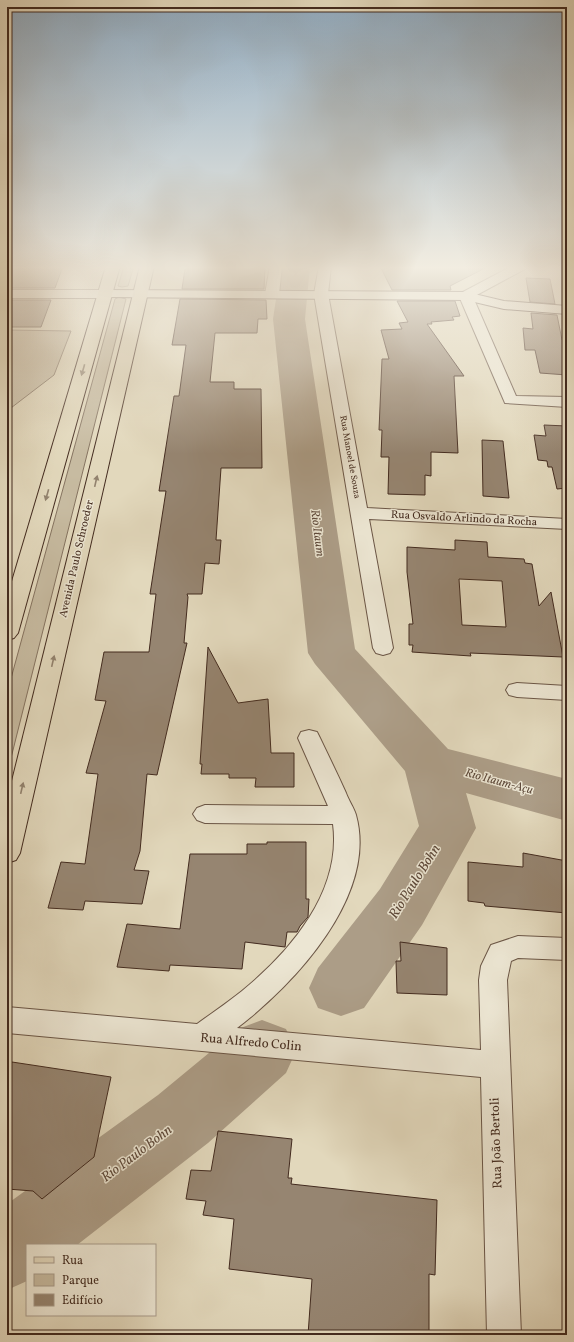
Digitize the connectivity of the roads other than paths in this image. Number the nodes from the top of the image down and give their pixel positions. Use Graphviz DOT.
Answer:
graph roads {
  1 [pos="95,329"];
  2 [pos="132,329"];
  3 [pos="327,329"];
  4 [pos="480,329"];
  5 [pos="567,402"];
  6 [pos="360,514"];
  7 [pos="567,524"];
  8 [pos="7,633"];
  9 [pos="383,648"];
  10 [pos="517,690"];
  11 [pos="567,693"];
  12 [pos="309,738"];
  13 [pos="205,814"];
  14 [pos="344,815"];
  15 [pos="7,853"];
  16 [pos="567,949"];
  17 [pos="7,1020"];
  18 [pos="202,1038"];
  19 [pos="495,1065"];
  20 [pos="504,1335"];
  1 -- 8 [label="main road, one-way"];
  15 -- 2 [label="main road, Avenida Paulo Schroeder, one-way"];
  3 -- 6 [label="street, Rua Manoel de Souza"];
  4 -- 5 [label="street"];
  6 -- 7 [label="street, Rua Osvaldo Arlindo da Rocha"];
  6 -- 9 [label="street, Rua Manoel de Souza"];
  10 -- 11 [label="street"];
  12 -- 14 [label="street"];
  13 -- 14 [label="street"];
  14 -- 18 [label="street"];
  16 -- 19 [label="street, Rua João Bertoli"];
  17 -- 18 [label="street, Rua Alfredo Colin"];
  18 -- 19 [label="street, Rua Alfredo Colin"];
  19 -- 20 [label="street, Rua João Bertoli"];
}
